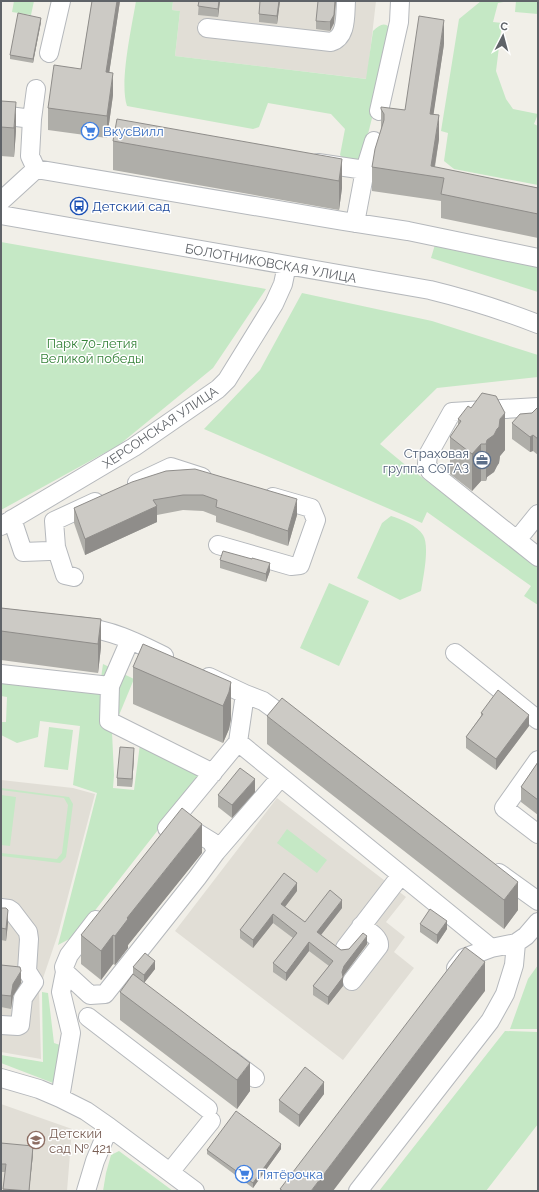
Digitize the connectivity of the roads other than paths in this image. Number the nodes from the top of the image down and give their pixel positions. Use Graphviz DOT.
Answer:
graph roads {
  1 [pos="61,1"];
  2 [pos="346,1"];
  3 [pos="400,1"];
  4 [pos="207,28"];
  5 [pos="49,52"];
  6 [pos="36,89"];
  7 [pos="379,111"];
  8 [pos="1,115"];
  9 [pos="32,118"];
  10 [pos="374,141"];
  11 [pos="302,160"];
  12 [pos="36,169"];
  13 [pos="365,170"];
  14 [pos="1,202"];
  15 [pos="1,216"];
  16 [pos="355,223"];
  17 [pos="538,258"];
  18 [pos="287,265"];
  19 [pos="538,324"];
  20 [pos="538,407"];
  21 [pos="215,480"];
  22 [pos="259,493"];
  23 [pos="538,514"];
  24 [pos="7,523"];
  25 [pos="517,540"];
  26 [pos="218,545"];
  27 [pos="56,547"];
  28 [pos="538,557"];
  29 [pos="74,577"];
  30 [pos="64,625"];
  31 [pos="130,640"];
  32 [pos="455,653"];
  33 [pos="1,674"];
  34 [pos="110,686"];
  35 [pos="245,694"];
  36 [pos="538,720"];
  37 [pos="304,730"];
  38 [pos="238,742"];
  39 [pos="538,760"];
  40 [pos="213,773"];
  41 [pos="280,776"];
  42 [pos="175,817"];
  43 [pos="538,834"];
  44 [pos="156,842"];
  45 [pos="216,852"];
  46 [pos="488,865"];
  47 [pos="401,875"];
  48 [pos="538,901"];
  49 [pos="1,908"];
  50 [pos="104,910"];
  51 [pos="538,922"];
  52 [pos="362,926"];
  53 [pos="516,943"];
  54 [pos="345,948"];
  55 [pos="491,948"];
  56 [pos="65,972"];
  57 [pos="30,975"];
  58 [pos="352,981"];
  59 [pos="444,983"];
  60 [pos="105,994"];
  61 [pos="63,996"];
  62 [pos="88,1017"];
  63 [pos="68,1023"];
  64 [pos="1,1025"];
  65 [pos="218,1050"];
  66 [pos="1,1078"];
  67 [pos="256,1078"];
  68 [pos="60,1098"];
  69 [pos="109,1127"];
  70 [pos="170,1172"];
  71 [pos="86,1191"];
  72 [pos="195,1191"];
  73 [pos="358,1191"];
  1 -- 5 [label="street"];
  2 -- 4 [label="street"];
  3 -- 7 [label="street"];
  6 -- 9 [label="street"];
  8 -- 9 [label="street"];
  9 -- 12 [label="street"];
  10 -- 13 [label="street"];
  11 -- 13 [label="street"];
  12 -- 14 [label="street"];
  12 -- 16 [label="street"];
  13 -- 16 [label="street"];
  15 -- 18 [label="street, БОЛОТНИКОВСКАЯ УЛИЦА"];
  16 -- 17 [label="street"];
  18 -- 19 [label="street, БОЛОТНИКОВСКАЯ УЛИЦА"];
  18 -- 24 [label="street, ХЕРСОНСКАЯ УЛИЦА"];
  20 -- 25 [label="street"];
  21 -- 27 [label="street"];
  22 -- 26 [label="street"];
  23 -- 25 [label="street"];
  24 -- 27 [label="street"];
  25 -- 28 [label="street"];
  27 -- 29 [label="street"];
  30 -- 31 [label="street"];
  31 -- 34 [label="street"];
  31 -- 35 [label="street"];
  32 -- 36 [label="street"];
  33 -- 34 [label="street"];
  34 -- 40 [label="street"];
  35 -- 37 [label="street"];
  35 -- 38 [label="street"];
  38 -- 40 [label="street"];
  38 -- 41 [label="street"];
  39 -- 43 [label="street"];
  40 -- 42 [label="street"];
  41 -- 45 [label="street"];
  41 -- 47 [label="street"];
  42 -- 44 [label="street"];
  42 -- 45 [label="street"];
  45 -- 60 [label="street"];
  46 -- 48 [label="street"];
  47 -- 52 [label="street"];
  47 -- 55 [label="street"];
  49 -- 57 [label="street"];
  50 -- 56 [label="street"];
  51 -- 53 [label="street"];
  52 -- 54 [label="street"];
  52 -- 58 [label="street"];
  53 -- 55 [label="street"];
  53 -- 73 [label="street"];
  55 -- 59 [label="street"];
  56 -- 60 [label="street"];
  56 -- 61 [label="street"];
  57 -- 61 [label="street"];
  57 -- 64 [label="street"];
  60 -- 62 [label="street"];
  61 -- 63 [label="street"];
  62 -- 63 [label="street"];
  62 -- 70 [label="street"];
  63 -- 68 [label="street"];
  65 -- 67 [label="street"];
  66 -- 68 [label="street"];
  68 -- 69 [label="street"];
  69 -- 70 [label="street"];
  69 -- 71 [label="street"];
  70 -- 72 [label="street"];
}
